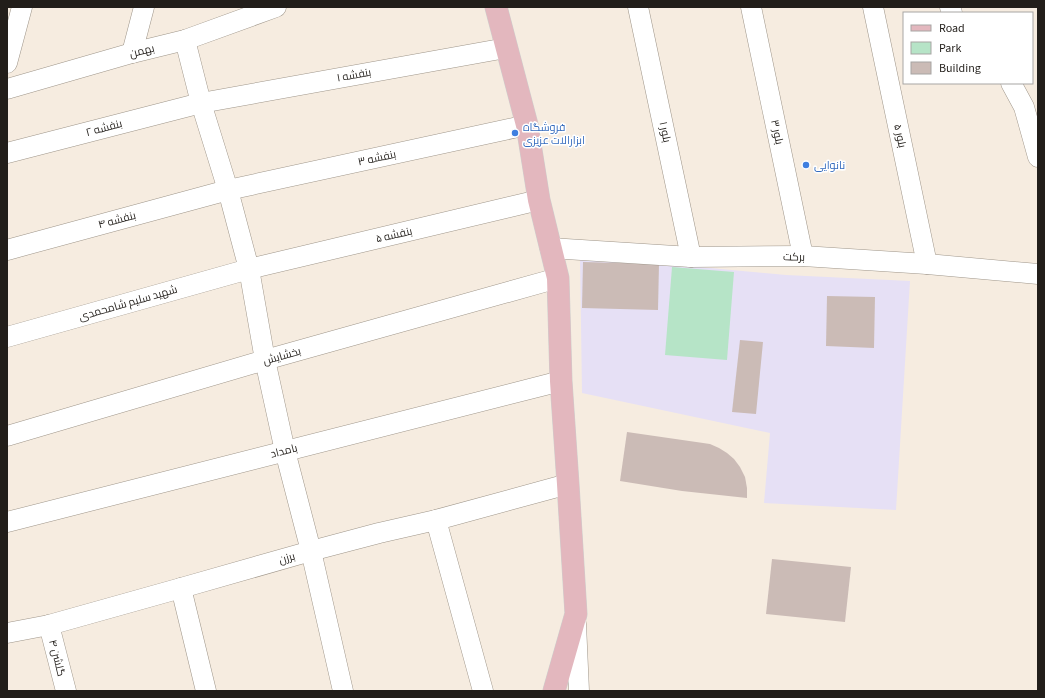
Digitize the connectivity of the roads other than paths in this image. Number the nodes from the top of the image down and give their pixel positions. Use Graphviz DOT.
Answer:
graph roads {
  1 [pos="22,7"];
  2 [pos="144,7"];
  3 [pos="276,7"];
  4 [pos="496,7"];
  5 [pos="638,7"];
  6 [pos="750,7"];
  7 [pos="873,7"];
  8 [pos="185,40"];
  9 [pos="506,48"];
  10 [pos="132,53"];
  11 [pos="7,63"];
  12 [pos="1012,84"];
  13 [pos="7,89"];
  14 [pos="201,103"];
  15 [pos="527,125"];
  16 [pos="7,154"];
  17 [pos="1038,157"];
  18 [pos="228,190"];
  19 [pos="539,200"];
  20 [pos="550,248"];
  21 [pos="7,250"];
  22 [pos="803,256"];
  23 [pos="691,257"];
  24 [pos="927,264"];
  25 [pos="249,269"];
  26 [pos="1038,274"];
  27 [pos="558,278"];
  28 [pos="7,337"];
  29 [pos="265,360"];
  30 [pos="561,381"];
  31 [pos="7,436"];
  32 [pos="285,451"];
  33 [pos="568,484"];
  34 [pos="436,520"];
  35 [pos="7,522"];
  36 [pos="311,551"];
  37 [pos="181,588"];
  38 [pos="576,614"];
  39 [pos="49,625"];
  40 [pos="7,633"];
  41 [pos="66,691"];
  42 [pos="206,691"];
  43 [pos="343,691"];
  44 [pos="483,691"];
  45 [pos="554,691"];
  46 [pos="579,691"];
  1 -- 11 [label="street"];
  2 -- 10 [label="street"];
  3 -- 8 [label="street, بهمن"];
  4 -- 9 [label="main road"];
  5 -- 23 [label="street, بلور ۱"];
  6 -- 22 [label="street, بلور ۳"];
  7 -- 24 [label="street, بلور ۵"];
  8 -- 10 [label="street, بهمن"];
  8 -- 14 [label="street"];
  9 -- 14 [label="street, بنفشه ۱"];
  9 -- 15 [label="main road"];
  10 -- 13 [label="street, بهمن"];
  12 -- 17 [label="street"];
  14 -- 16 [label="street, بنفشه ۲"];
  14 -- 18 [label="street"];
  15 -- 18 [label="street, بنفشه ۳"];
  15 -- 19 [label="main road"];
  18 -- 21 [label="street, بنفشه ۴"];
  18 -- 25 [label="street"];
  19 -- 20 [label="main road"];
  19 -- 25 [label="street, بنفشه ۵"];
  20 -- 23 [label="street, برکت"];
  20 -- 27 [label="main road"];
  22 -- 23 [label="street, برکت"];
  22 -- 24 [label="street, برکت"];
  24 -- 26 [label="street, برکت"];
  25 -- 28 [label="street, شهید سلیم شامحمدی"];
  25 -- 29 [label="street"];
  27 -- 29 [label="street, بخشایش"];
  27 -- 30 [label="main road"];
  29 -- 31 [label="street, بخشایش"];
  29 -- 32 [label="street"];
  30 -- 32 [label="street, بامداد"];
  30 -- 33 [label="main road"];
  32 -- 35 [label="street, بامداد"];
  32 -- 36 [label="street"];
  33 -- 34 [label="street, برزن"];
  33 -- 38 [label="main road"];
  34 -- 36 [label="street, برزن"];
  34 -- 44 [label="street"];
  36 -- 37 [label="street, برزن"];
  36 -- 43 [label="street"];
  37 -- 39 [label="street, برزن"];
  37 -- 42 [label="street"];
  38 -- 45 [label="main road"];
  38 -- 46 [label="street"];
  39 -- 40 [label="street, برزن"];
  39 -- 41 [label="street, گلشن ۴"];
}
